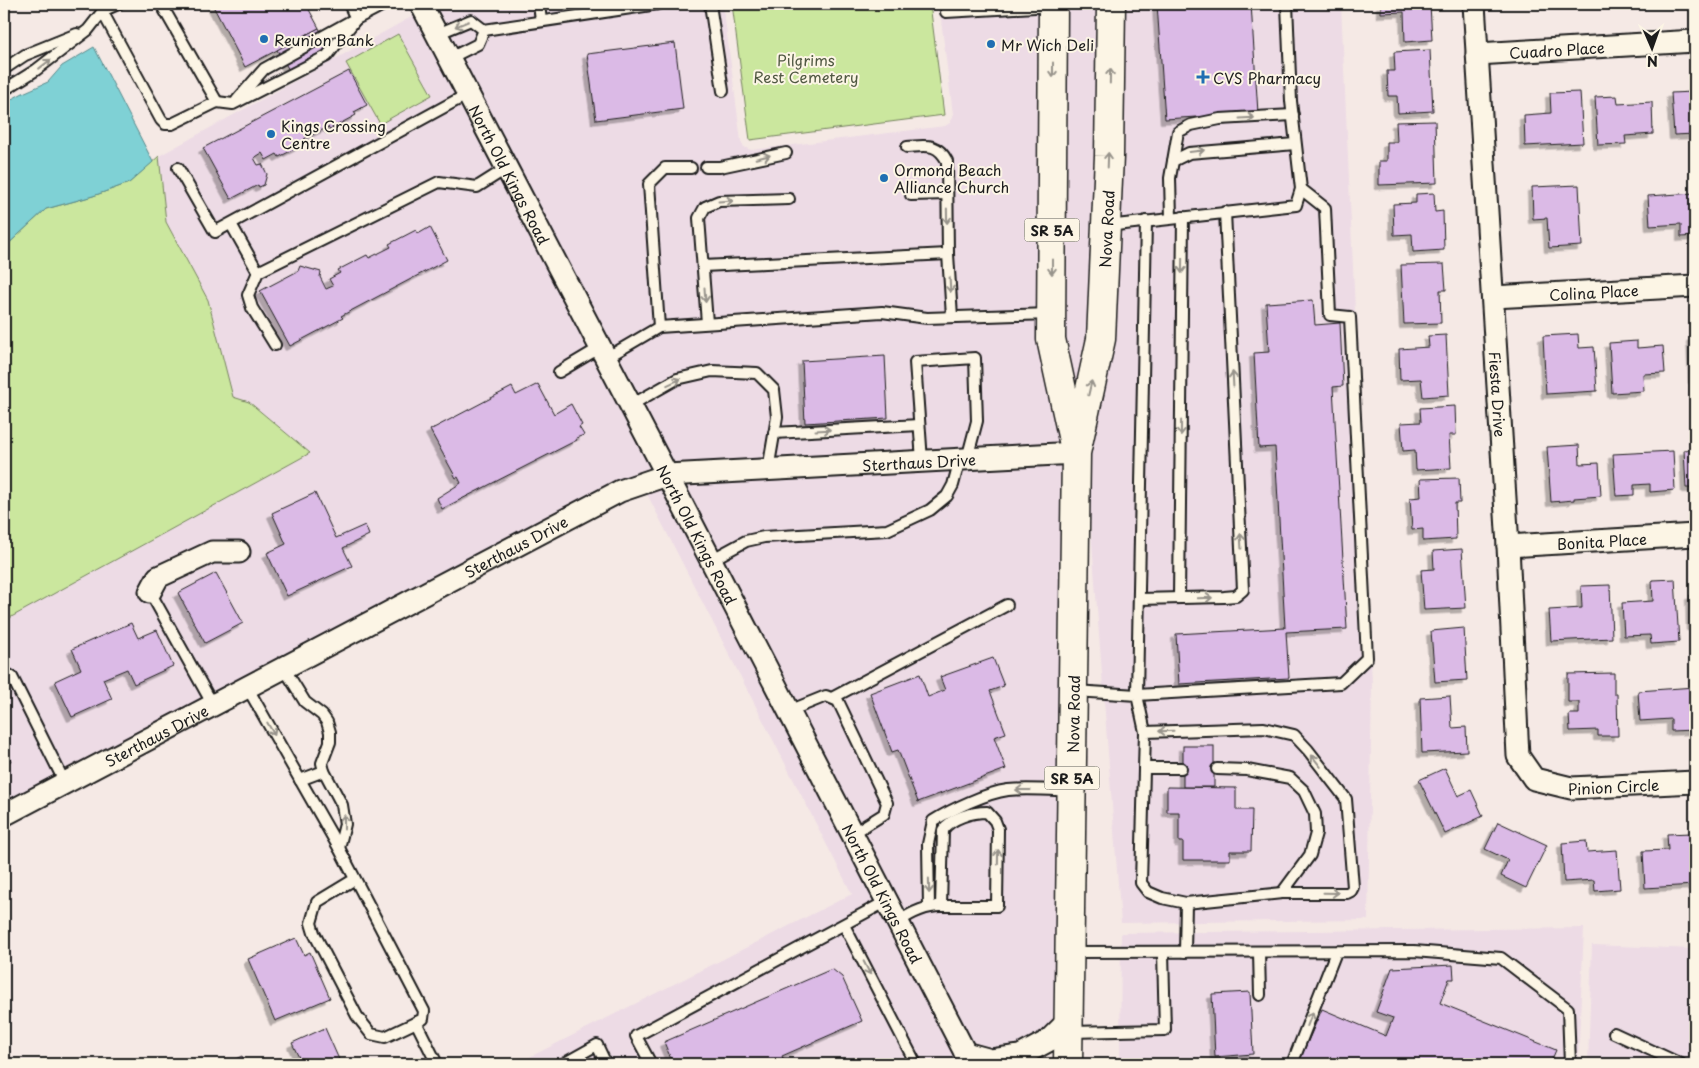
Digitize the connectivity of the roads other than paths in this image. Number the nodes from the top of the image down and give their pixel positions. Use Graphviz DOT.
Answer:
graph roads {
  1 [pos="118,4"];
  2 [pos="161,4"];
  3 [pos="349,4"];
  4 [pos="385,4"];
  5 [pos="421,4"];
  6 [pos="539,4"];
  7 [pos="658,4"];
  8 [pos="710,4"];
  9 [pos="1111,4"];
  10 [pos="1287,4"];
  11 [pos="1474,4"];
  12 [pos="1053,5"];
  13 [pos="105,7"];
  14 [pos="946,12"];
  15 [pos="356,18"];
  16 [pos="541,21"];
  17 [pos="88,30"];
  18 [pos="484,30"];
  19 [pos="437,34"];
  20 [pos="1695,41"];
  21 [pos="1477,54"];
  22 [pos="450,58"];
  23 [pos="4,69"];
  24 [pos="4,90"];
  25 [pos="723,91"];
  26 [pos="468,94"];
  27 [pos="217,102"];
  28 [pos="233,104"];
  29 [pos="1292,115"];
  30 [pos="1295,144"];
  31 [pos="907,147"];
  32 [pos="786,153"];
  33 [pos="1173,161"];
  34 [pos="706,167"];
  35 [pos="178,168"];
  36 [pos="507,168"];
  37 [pos="691,168"];
  38 [pos="1301,189"];
  39 [pos="947,194"];
  40 [pos="911,195"];
  41 [pos="789,199"];
  42 [pos="1225,212"];
  43 [pos="1183,217"];
  44 [pos="1171,218"];
  45 [pos="1146,221"];
  46 [pos="230,224"];
  47 [pos="1106,226"];
  48 [pos="948,254"];
  49 [pos="703,266"];
  50 [pos="258,272"];
  51 [pos="1695,286"];
  52 [pos="1493,297"];
  53 [pos="1052,314"];
  54 [pos="952,317"];
  55 [pos="707,323"];
  56 [pos="658,327"];
  57 [pos="275,345"];
  58 [pos="604,353"];
  59 [pos="558,372"];
  60 [pos="631,405"];
  61 [pos="920,425"];
  62 [pos="774,433"];
  63 [pos="1076,453"];
  64 [pos="964,459"];
  65 [pos="922,461"];
  66 [pos="768,470"];
  67 [pos="667,475"];
  68 [pos="1695,536"];
  69 [pos="1508,546"];
  70 [pos="239,552"];
  71 [pos="711,560"];
  72 [pos="150,592"];
  73 [pos="1179,598"];
  74 [pos="1139,599"];
  75 [pos="1007,605"];
  76 [pos="284,668"];
  77 [pos="4,672"];
  78 [pos="247,687"];
  79 [pos="1074,691"];
  80 [pos="1137,695"];
  81 [pos="832,698"];
  82 [pos="212,705"];
  83 [pos="789,711"];
  84 [pos="1144,732"];
  85 [pos="1144,768"];
  86 [pos="1180,768"];
  87 [pos="1217,769"];
  88 [pos="324,771"];
  89 [pos="1534,779"];
  90 [pos="300,780"];
  91 [pos="1695,782"];
  92 [pos="65,783"];
  93 [pos="1072,791"];
  94 [pos="4,815"];
  95 [pos="852,834"];
  96 [pos="339,848"];
  97 [pos="355,879"];
  98 [pos="1282,893"];
  99 [pos="887,901"];
  100 [pos="1186,902"];
  101 [pos="941,906"];
  102 [pos="929,907"];
  103 [pos="898,922"];
  104 [pos="844,925"];
  105 [pos="1069,952"];
  106 [pos="1163,952"];
  107 [pos="1184,952"];
  108 [pos="1259,952"];
  109 [pos="1336,952"];
  110 [pos="1260,995"];
  111 [pos="416,1022"];
  112 [pos="1069,1026"];
  113 [pos="1614,1034"];
  114 [pos="968,1059"];
  115 [pos="437,1064"];
  116 [pos="563,1064"];
  117 [pos="606,1064"];
  118 [pos="651,1064"];
  119 [pos="916,1064"];
  120 [pos="1068,1064"];
  121 [pos="1292,1064"];
  122 [pos="1570,1064"];
  123 [pos="1682,1064"];
  1 -- 13 [label="lane"];
  2 -- 27 [label="lane"];
  3 -- 15 [label="lane"];
  4 -- 15 [label="lane"];
  5 -- 19 [label="street, North Old Kings Road"];
  6 -- 16 [label="lane"];
  7 -- 16 [label="lane"];
  8 -- 25 [label="lane"];
  47 -- 9 [label="main road, Nova Road / SR 5A, one-way"];
  10 -- 29 [label="lane"];
  11 -- 21 [label="street, Fiesta Drive"];
  12 -- 14 [label="lane"];
  12 -- 53 [label="main road, Nova Road / SR 5A, one-way"];
  13 -- 17 [label="lane"];
  13 -- 27 [label="lane"];
  15 -- 28 [label="lane"];
  15 -- 28 [label="lane"];
  16 -- 18 [label="lane"];
  17 -- 23 [label="lane"];
  24 -- 17 [label="lane, one-way"];
  18 -- 19 [label="lane, one-way"];
  18 -- 22 [label="lane"];
  19 -- 22 [label="street, North Old Kings Road"];
  20 -- 21 [label="street, Cuadro Place"];
  21 -- 52 [label="street, Fiesta Drive"];
  22 -- 26 [label="street, North Old Kings Road"];
  26 -- 36 [label="street, North Old Kings Road"];
  26 -- 46 [label="lane"];
  27 -- 28 [label="lane"];
  29 -- 30 [label="lane"];
  33 -- 29 [label="lane, one-way"];
  33 -- 30 [label="lane, one-way"];
  30 -- 38 [label="lane"];
  31 -- 39 [label="lane"];
  34 -- 32 [label="lane, one-way"];
  33 -- 44 [label="lane"];
  35 -- 46 [label="lane"];
  36 -- 50 [label="lane"];
  36 -- 58 [label="street, North Old Kings Road"];
  37 -- 56 [label="lane"];
  38 -- 42 [label="lane"];
  38 -- 80 [label="lane"];
  39 -- 40 [label="lane"];
  39 -- 48 [label="lane, one-way"];
  49 -- 41 [label="lane, one-way"];
  42 -- 43 [label="lane"];
  73 -- 42 [label="lane, one-way"];
  43 -- 44 [label="lane"];
  43 -- 73 [label="lane, one-way"];
  44 -- 45 [label="lane"];
  45 -- 47 [label="lane"];
  45 -- 74 [label="lane"];
  46 -- 50 [label="lane"];
  63 -- 47 [label="main road, Nova Road / SR 5A, one-way"];
  48 -- 49 [label="lane"];
  48 -- 54 [label="lane, one-way"];
  49 -- 55 [label="lane, one-way"];
  50 -- 57 [label="lane"];
  51 -- 52 [label="street, Colina Place"];
  52 -- 69 [label="street, Fiesta Drive"];
  53 -- 54 [label="lane"];
  53 -- 63 [label="main road, Nova Road / SR 5A"];
  54 -- 55 [label="lane"];
  55 -- 56 [label="lane"];
  56 -- 58 [label="lane"];
  58 -- 59 [label="lane"];
  58 -- 60 [label="street, North Old Kings Road"];
  60 -- 62 [label="lane, one-way"];
  60 -- 67 [label="street, North Old Kings Road"];
  62 -- 61 [label="lane, one-way"];
  61 -- 64 [label="lane"];
  61 -- 65 [label="lane"];
  62 -- 66 [label="lane"];
  63 -- 64 [label="street, Sterthaus Drive"];
  63 -- 79 [label="main road, Nova Road / SR 5A"];
  64 -- 65 [label="street, Sterthaus Drive"];
  64 -- 71 [label="lane"];
  65 -- 66 [label="street, Sterthaus Drive"];
  66 -- 67 [label="street, Sterthaus Drive"];
  67 -- 71 [label="street, North Old Kings Road"];
  67 -- 76 [label="street, Sterthaus Drive"];
  68 -- 69 [label="street, Bonita Place"];
  69 -- 89 [label="street, Fiesta Drive"];
  70 -- 72 [label="street"];
  71 -- 83 [label="street, North Old Kings Road"];
  72 -- 82 [label="lane"];
  73 -- 74 [label="lane"];
  74 -- 80 [label="lane"];
  75 -- 81 [label="lane"];
  76 -- 78 [label="street, Sterthaus Drive"];
  76 -- 88 [label="lane"];
  77 -- 92 [label="lane"];
  78 -- 82 [label="street, Sterthaus Drive"];
  78 -- 90 [label="lane, one-way"];
  79 -- 80 [label="lane"];
  79 -- 93 [label="main road, Nova Road / SR 5A"];
  80 -- 84 [label="lane"];
  81 -- 83 [label="lane"];
  81 -- 95 [label="lane"];
  82 -- 92 [label="street, Sterthaus Drive"];
  83 -- 95 [label="street, North Old Kings Road"];
  84 -- 85 [label="lane"];
  98 -- 84 [label="lane, one-way"];
  85 -- 86 [label="lane"];
  85 -- 100 [label="lane"];
  87 -- 98 [label="lane"];
  88 -- 90 [label="lane"];
  96 -- 88 [label="lane, one-way"];
  89 -- 91 [label="street, Pinion Circle"];
  90 -- 96 [label="lane"];
  92 -- 94 [label="street, Sterthaus Drive"];
  93 -- 102 [label="lane, one-way"];
  93 -- 105 [label="main road, Nova Road / SR 5A"];
  95 -- 99 [label="street, North Old Kings Road"];
  96 -- 97 [label="lane"];
  97 -- 111 [label="lane"];
  97 -- 111 [label="lane"];
  98 -- 100 [label="lane"];
  99 -- 103 [label="street, North Old Kings Road"];
  99 -- 104 [label="lane"];
  100 -- 107 [label="lane"];
  101 -- 101 [label="lane, one-way"];
  101 -- 102 [label="lane"];
  102 -- 103 [label="lane"];
  103 -- 114 [label="street, North Old Kings Road"];
  104 -- 118 [label="lane"];
  104 -- 119 [label="lane, one-way"];
  105 -- 106 [label="lane"];
  105 -- 112 [label="main road, Nova Road / SR 5A"];
  106 -- 107 [label="lane"];
  106 -- 112 [label="lane"];
  107 -- 108 [label="lane"];
  108 -- 109 [label="lane"];
  108 -- 110 [label="lane"];
  121 -- 109 [label="lane, one-way"];
  109 -- 122 [label="lane"];
  111 -- 115 [label="lane"];
  112 -- 114 [label="street"];
  112 -- 120 [label="main road, Nova Road / SR 5A"];
  113 -- 123 [label="lane"];
  116 -- 117 [label="lane"];
}
